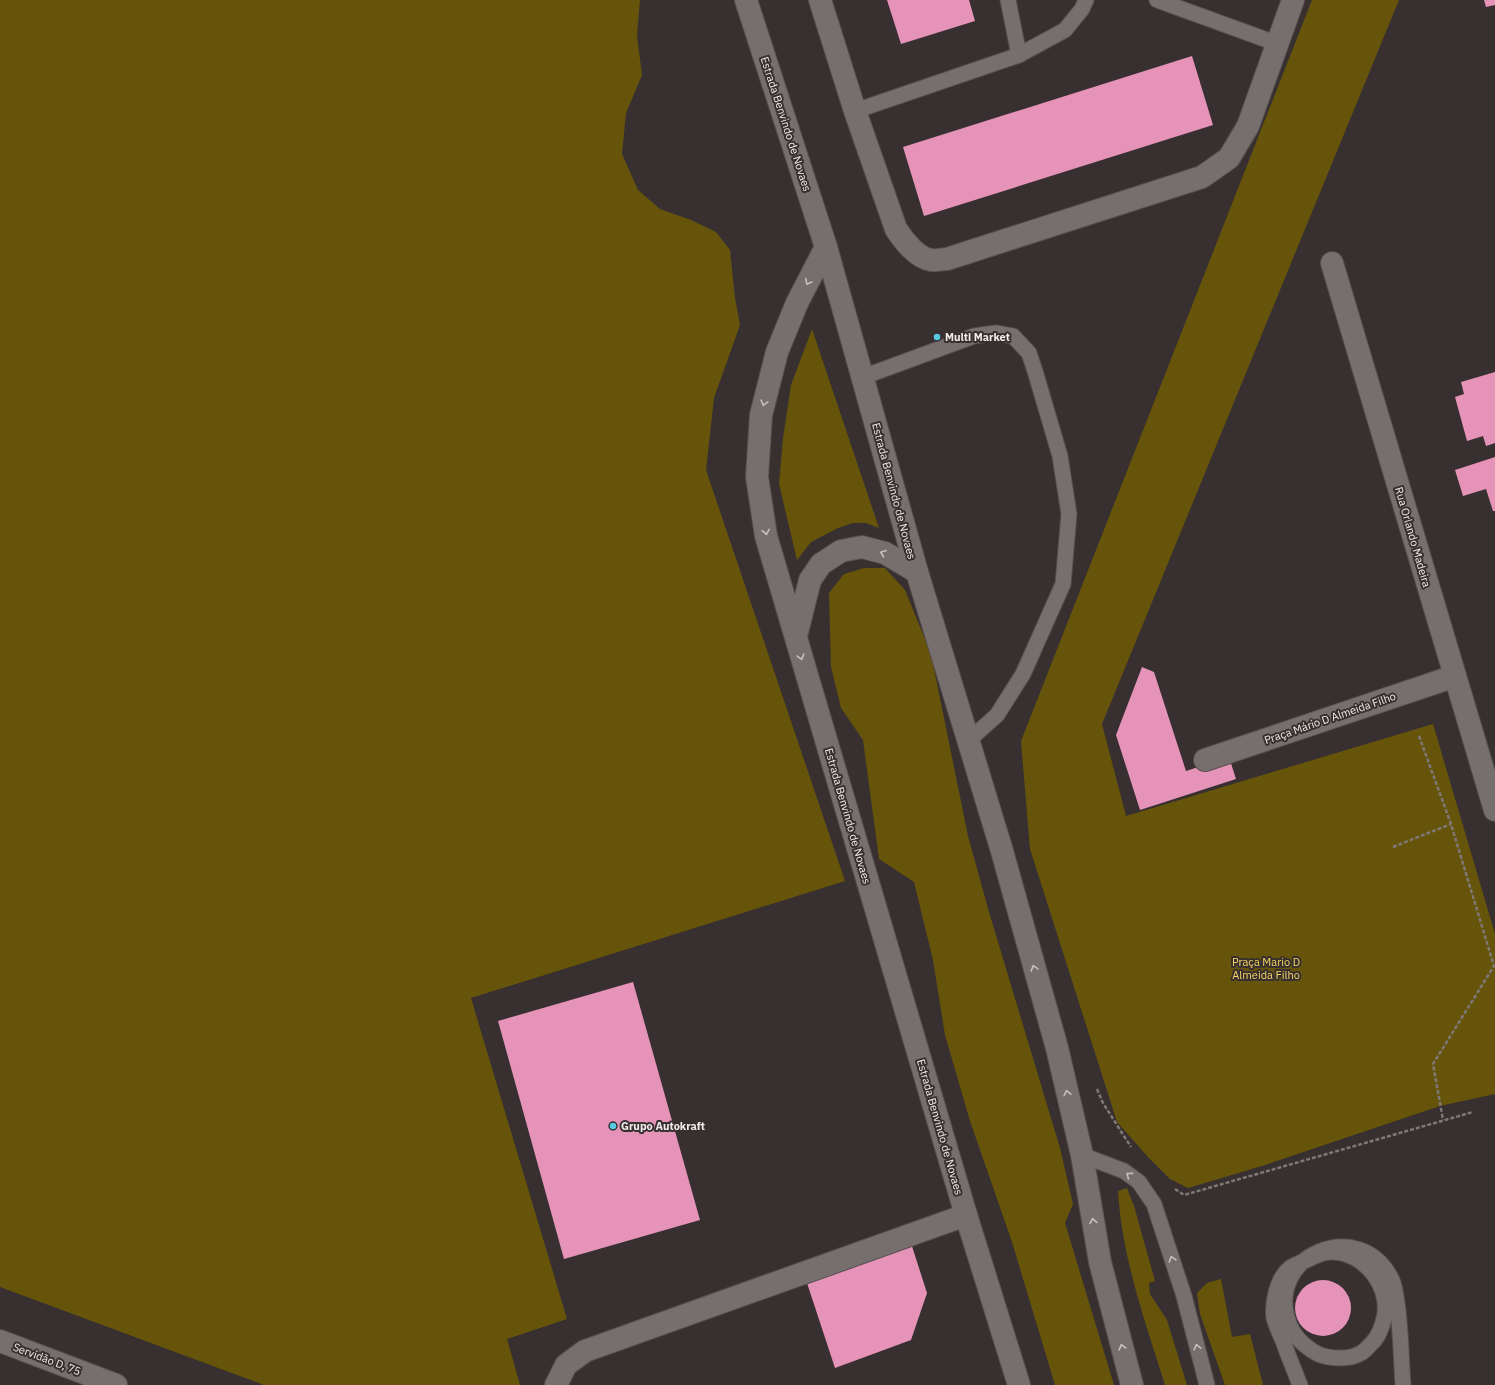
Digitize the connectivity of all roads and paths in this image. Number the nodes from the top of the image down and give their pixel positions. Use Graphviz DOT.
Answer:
graph roads {
  1 [pos="746,0"];
  2 [pos="820,0"];
  3 [pos="1008,0"];
  4 [pos="1086,0"];
  5 [pos="1157,0"];
  6 [pos="1293,0"];
  7 [pos="1278,44"];
  8 [pos="1020,55"];
  9 [pos="855,111"];
  10 [pos="826,247"];
  11 [pos="1332,263"];
  12 [pos="863,376"];
  13 [pos="917,572"];
  14 [pos="795,637"];
  15 [pos="1455,676"];
  16 [pos="1419,736"];
  17 [pos="968,741"];
  18 [pos="1205,760"];
  19 [pos="1495,810"];
  20 [pos="1451,824"];
  21 [pos="1393,847"];
  22 [pos="1097,1088"];
  23 [pos="1473,1112"];
  24 [pos="1443,1120"];
  25 [pos="1134,1153"];
  26 [pos="1082,1155"];
  27 [pos="1172,1187"];
  28 [pos="966,1215"];
  29 [pos="1301,1263"];
  30 [pos="0,1341"];
  31 [pos="116,1385"];
  32 [pos="556,1385"];
  33 [pos="1019,1385"];
  34 [pos="1132,1385"];
  35 [pos="1207,1385"];
  36 [pos="1300,1385"];
  37 [pos="1402,1385"];
  1 -- 10 [label="street, Estrada Benvindo de Novaes"];
  2 -- 9 [label="street"];
  3 -- 8 [label="lane"];
  4 -- 8 [label="lane"];
  5 -- 7 [label="lane"];
  6 -- 7 [label="street"];
  7 -- 9 [label="street"];
  8 -- 9 [label="lane"];
  10 -- 12 [label="street, Estrada Benvindo de Novaes"];
  10 -- 14 [label="street, Estrada Benvindo de Novaes, one-way"];
  11 -- 15 [label="street, Rua Orlando Madeira"];
  12 -- 13 [label="street, Estrada Benvindo de Novaes"];
  12 -- 17 [label="lane"];
  13 -- 14 [label="street, one-way"];
  13 -- 17 [label="street, Estrada Benvindo de Novaes"];
  14 -- 28 [label="street, Estrada Benvindo de Novaes, one-way"];
  15 -- 18 [label="street, Praça Mário D Almeida Filho"];
  15 -- 19 [label="street, Rua Orlando Madeira"];
  16 -- 20 [label="path"];
  26 -- 17 [label="street, Estrada Benvindo de Novaes, one-way"];
  20 -- 21 [label="path"];
  20 -- 24 [label="path"];
  22 -- 25 [label="path"];
  23 -- 24 [label="path"];
  24 -- 27 [label="path"];
  34 -- 26 [label="street, Estrada Benvindo de Novaes, one-way"];
  35 -- 26 [label="lane, one-way"];
  28 -- 32 [label="street"];
  28 -- 33 [label="street, Estrada Benvindo de Novaes"];
  29 -- 29 [label="lane"];
  29 -- 36 [label="lane"];
  29 -- 37 [label="lane"];
  30 -- 31 [label="street, Servidão D, 75"];
}
